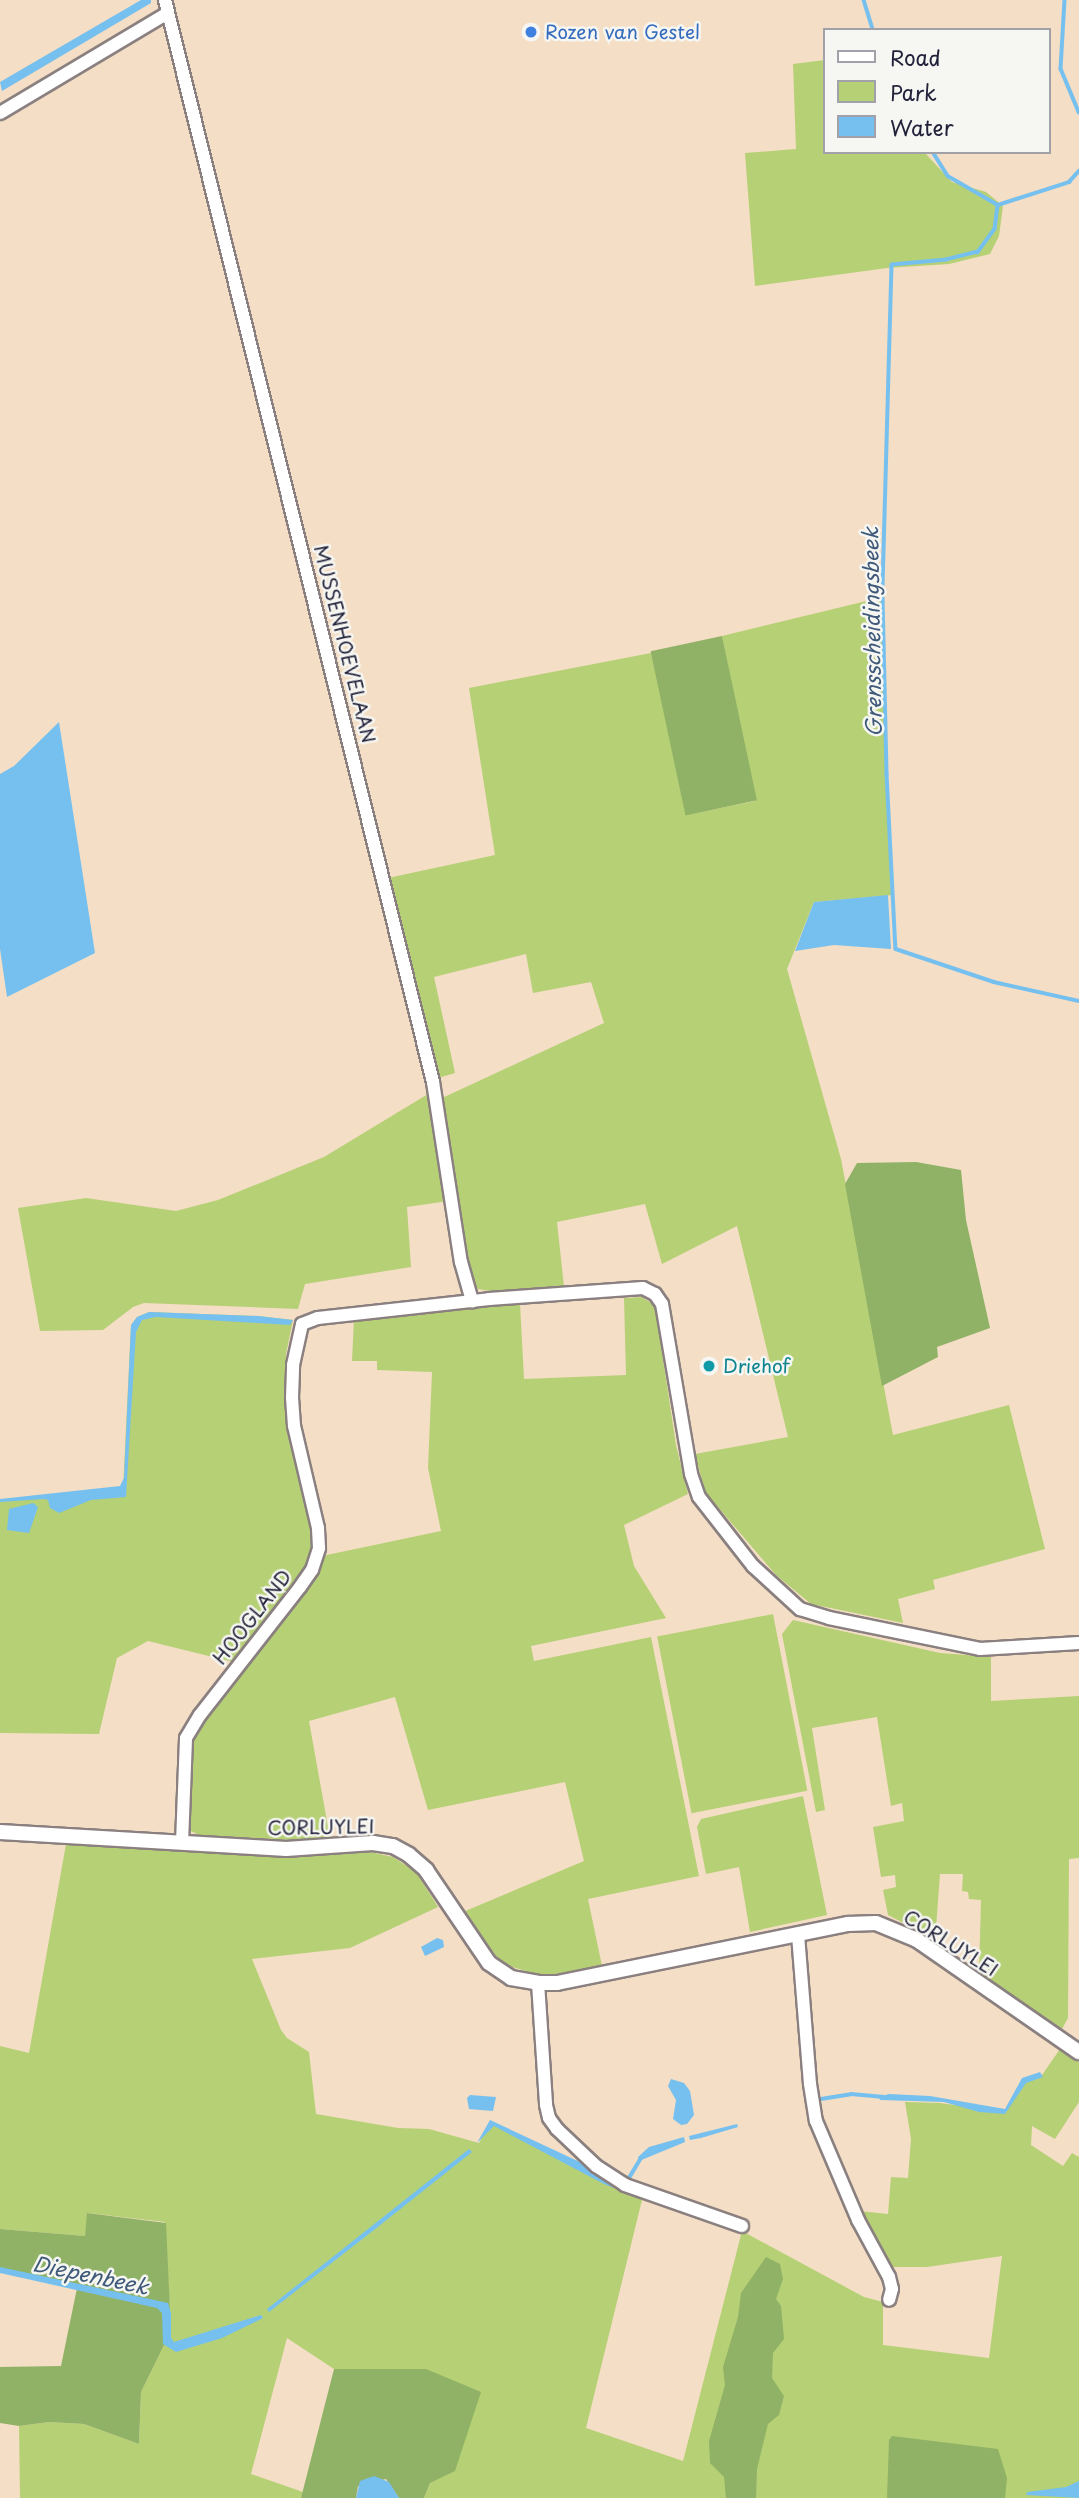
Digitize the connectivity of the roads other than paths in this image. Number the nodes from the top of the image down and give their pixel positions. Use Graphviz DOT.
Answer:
graph roads {
  1 [pos="165,7"];
  2 [pos="0,113"];
  3 [pos="472,1301"];
  4 [pos="1079,1643"];
  5 [pos="0,1832"];
  6 [pos="182,1843"];
  7 [pos="798,1935"];
  8 [pos="538,1983"];
  9 [pos="1079,2052"];
  10 [pos="742,2226"];
  11 [pos="889,2300"];
  1 -- 2 [label="street"];
  1 -- 3 [label="street, MUSSENHOEVELAAN"];
  3 -- 4 [label="street"];
  3 -- 6 [label="street, HOOGLAND"];
  5 -- 6 [label="street, CORLUYLEI"];
  6 -- 8 [label="street, CORLUYLEI"];
  7 -- 8 [label="street, CORLUYLEI"];
  7 -- 9 [label="street, CORLUYLEI"];
  7 -- 11 [label="street"];
  8 -- 10 [label="street"];
}
